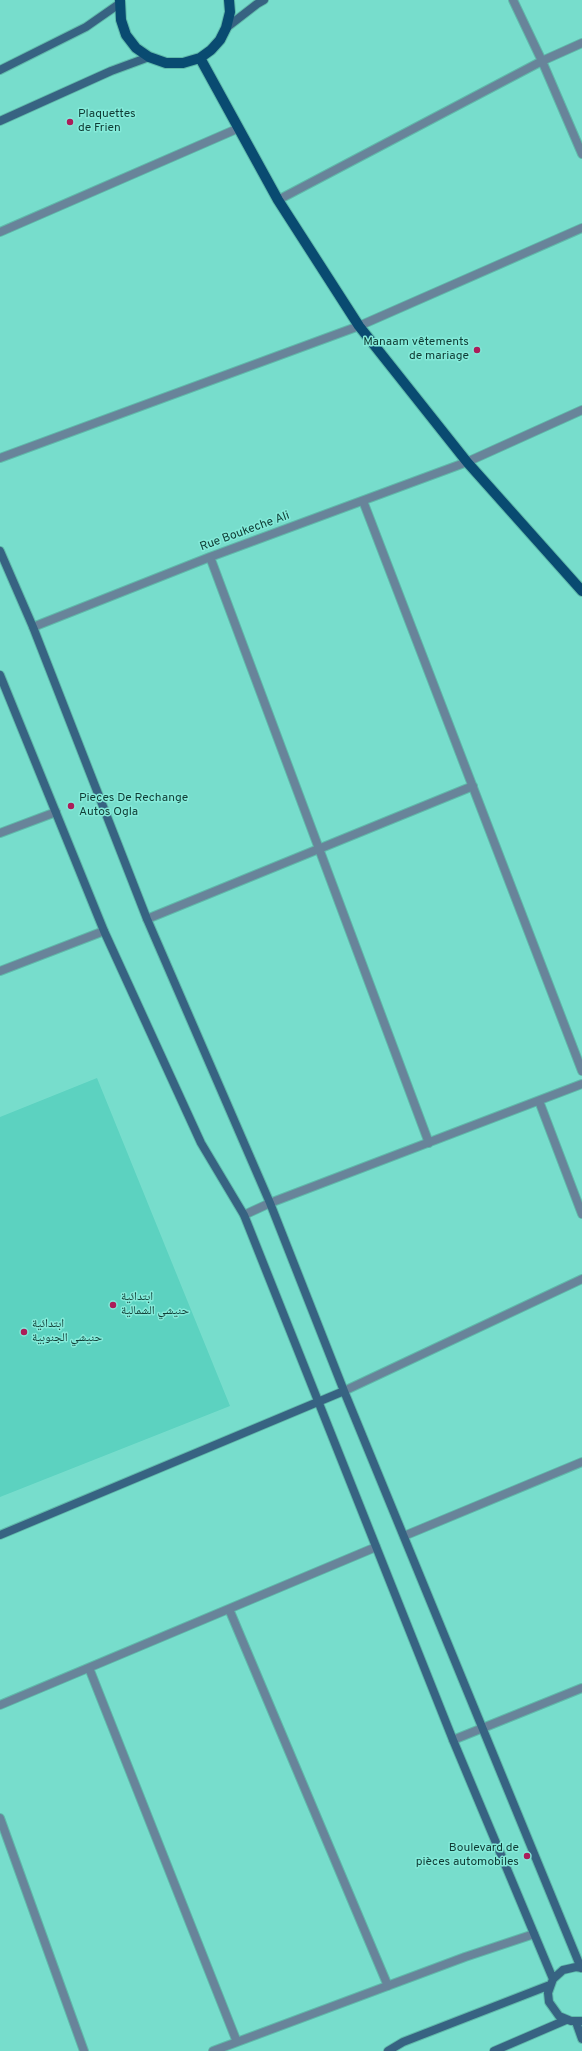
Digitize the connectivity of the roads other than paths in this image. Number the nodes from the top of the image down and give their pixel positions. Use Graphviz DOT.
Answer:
graph roads {
  1 [pos="229,0"];
  2 [pos="264,0"];
  3 [pos="513,0"];
  4 [pos="119,2"];
  5 [pos="226,28"];
  6 [pos="582,43"];
  7 [pos="149,57"];
  8 [pos="200,58"];
  9 [pos="542,61"];
  10 [pos="0,70"];
  11 [pos="0,121"];
  12 [pos="239,128"];
  13 [pos="582,154"];
  14 [pos="278,200"];
  15 [pos="582,228"];
  16 [pos="0,232"];
  17 [pos="359,326"];
  18 [pos="582,410"];
  19 [pos="0,458"];
  20 [pos="467,462"];
  21 [pos="363,501"];
  22 [pos="0,551"];
  23 [pos="210,557"];
  24 [pos="582,591"];
  25 [pos="33,626"];
  26 [pos="0,675"];
  27 [pos="473,786"];
  28 [pos="56,812"];
  29 [pos="0,833"];
  30 [pos="319,849"];
  31 [pos="146,919"];
  32 [pos="104,931"];
  33 [pos="0,971"];
  34 [pos="582,1070"];
  35 [pos="582,1084"];
  36 [pos="539,1101"];
  37 [pos="429,1143"];
  38 [pos="270,1203"];
  39 [pos="582,1214"];
  40 [pos="244,1215"];
  41 [pos="582,1279"];
  42 [pos="344,1391"];
  43 [pos="318,1402"];
  44 [pos="582,1462"];
  45 [pos="0,1535"];
  46 [pos="404,1536"];
  47 [pos="376,1547"];
  48 [pos="229,1609"];
  49 [pos="89,1668"];
  50 [pos="582,1688"];
  51 [pos="0,1705"];
  52 [pos="482,1728"];
  53 [pos="453,1740"];
  54 [pos="0,1818"];
  55 [pos="534,1934"];
  56 [pos="582,1968"];
  57 [pos="552,1982"];
  58 [pos="388,1986"];
  59 [pos="566,2020"];
  60 [pos="579,2021"];
  61 [pos="582,2039"];
  62 [pos="237,2042"];
  63 [pos="84,2051"];
  64 [pos="213,2051"];
  65 [pos="388,2051"];
  66 [pos="494,2051"];
  1 -- 5 [label="main road"];
  2 -- 5 [label="street"];
  3 -- 9 [label="street"];
  4 -- 7 [label="main road"];
  4 -- 10 [label="street"];
  5 -- 8 [label="main road"];
  6 -- 9 [label="street"];
  7 -- 8 [label="main road"];
  7 -- 11 [label="street"];
  8 -- 12 [label="main road"];
  9 -- 13 [label="street"];
  9 -- 14 [label="street"];
  12 -- 14 [label="main road"];
  12 -- 16 [label="street"];
  14 -- 17 [label="main road"];
  15 -- 17 [label="street"];
  17 -- 19 [label="street"];
  17 -- 20 [label="main road"];
  18 -- 20 [label="street, Rue Boukeche Ali"];
  20 -- 21 [label="street, Rue Boukeche Ali"];
  20 -- 24 [label="main road"];
  21 -- 23 [label="street, Rue Boukeche Ali"];
  21 -- 27 [label="street"];
  22 -- 25 [label="street"];
  23 -- 25 [label="street, Rue Boukeche Ali"];
  23 -- 30 [label="street"];
  25 -- 31 [label="street"];
  26 -- 28 [label="street"];
  27 -- 30 [label="street"];
  27 -- 34 [label="street"];
  28 -- 29 [label="street"];
  28 -- 32 [label="street"];
  30 -- 31 [label="street"];
  30 -- 37 [label="street"];
  31 -- 38 [label="street"];
  32 -- 33 [label="street"];
  32 -- 40 [label="street"];
  35 -- 36 [label="street"];
  36 -- 37 [label="street"];
  36 -- 39 [label="street"];
  37 -- 38 [label="street"];
  38 -- 40 [label="street"];
  38 -- 42 [label="street"];
  40 -- 43 [label="street"];
  41 -- 42 [label="street"];
  42 -- 43 [label="street"];
  42 -- 46 [label="street"];
  43 -- 45 [label="street"];
  43 -- 47 [label="street"];
  44 -- 46 [label="street"];
  46 -- 52 [label="street"];
  47 -- 48 [label="street"];
  47 -- 53 [label="street"];
  48 -- 49 [label="street"];
  48 -- 58 [label="street"];
  49 -- 51 [label="street"];
  49 -- 62 [label="street"];
  50 -- 52 [label="street"];
  52 -- 53 [label="street"];
  52 -- 56 [label="street"];
  53 -- 55 [label="street"];
  54 -- 63 [label="street"];
  55 -- 57 [label="street"];
  55 -- 58 [label="street"];
  56 -- 57 [label="street"];
  57 -- 59 [label="street"];
  57 -- 65 [label="street"];
  58 -- 62 [label="street"];
  59 -- 60 [label="street"];
  59 -- 66 [label="street"];
  60 -- 61 [label="street"];
  62 -- 64 [label="street"];
}
